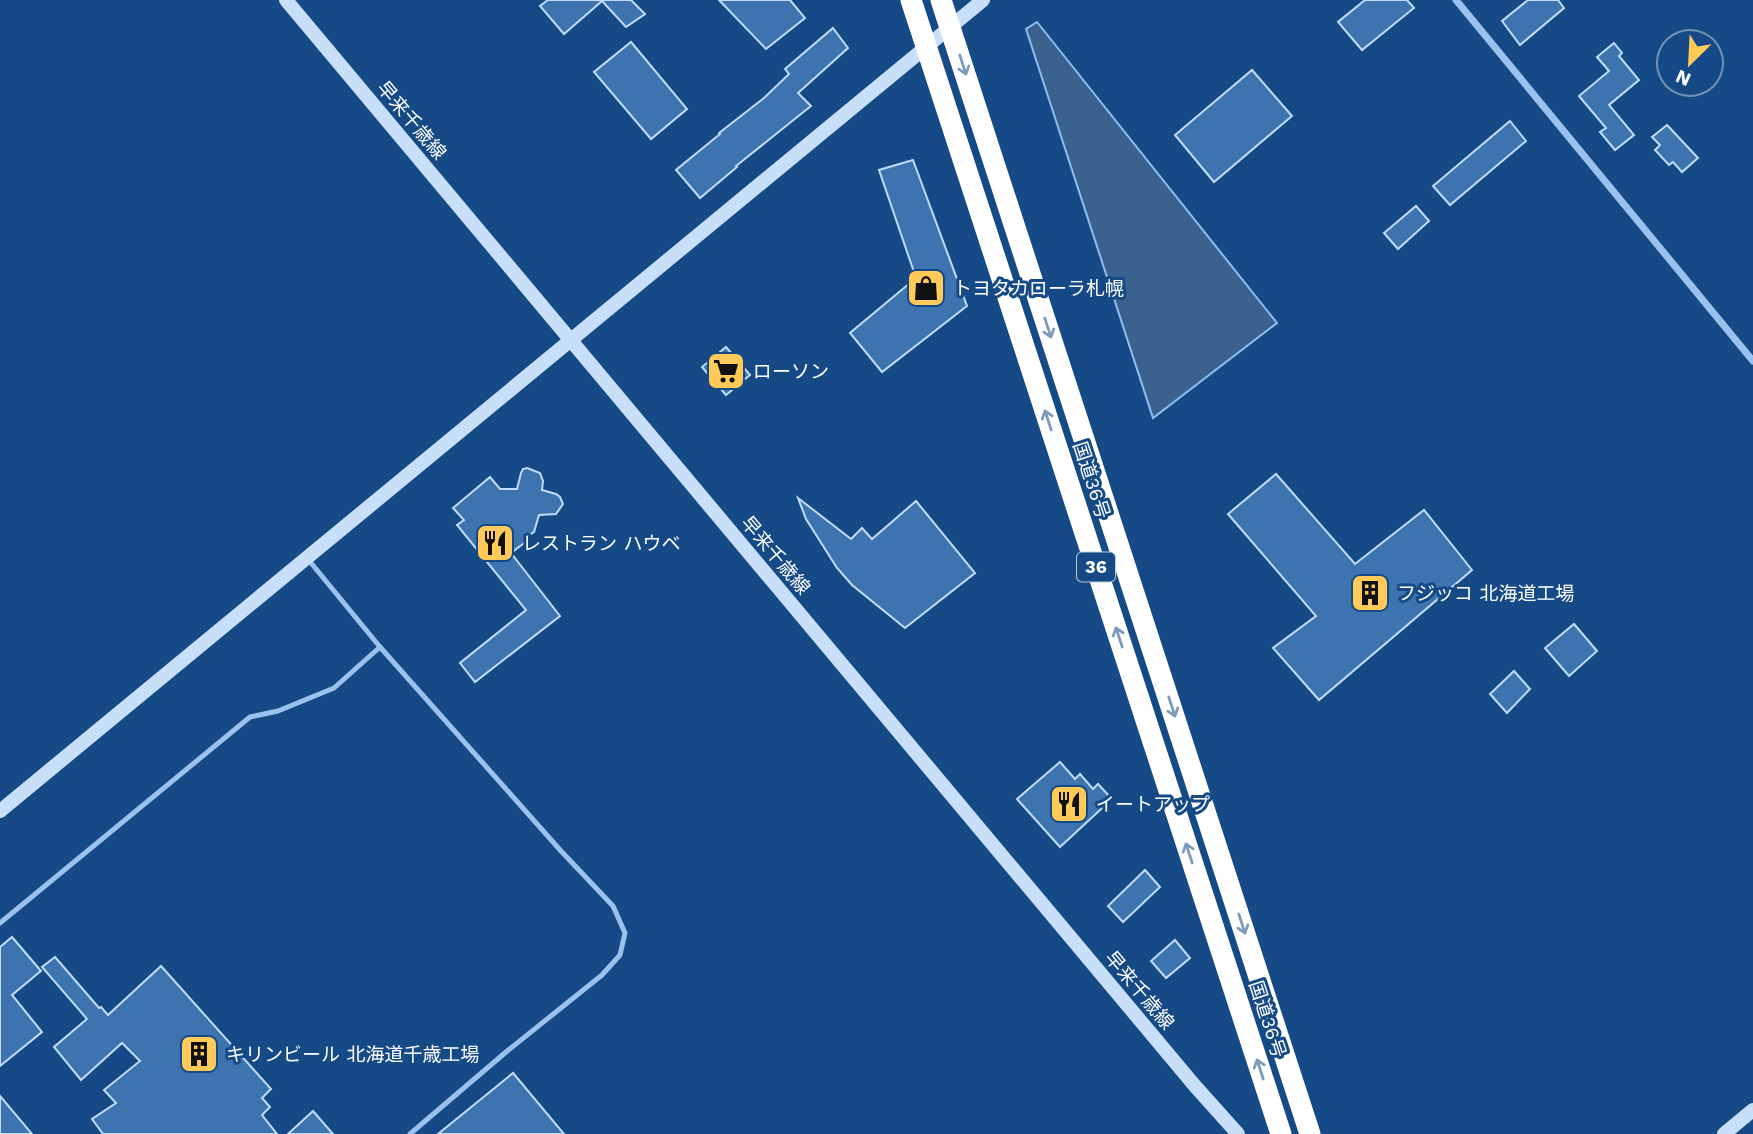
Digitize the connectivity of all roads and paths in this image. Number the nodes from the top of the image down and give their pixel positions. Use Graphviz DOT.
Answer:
graph roads {
  1 [pos="286,0"];
  2 [pos="911,0"];
  3 [pos="941,0"];
  4 [pos="983,0"];
  5 [pos="1456,0"];
  6 [pos="950,27"];
  7 [pos="926,46"];
  8 [pos="571,340"];
  9 [pos="1753,361"];
  10 [pos="307,558"];
  11 [pos="380,647"];
  12 [pos="0,811"];
  13 [pos="0,923"];
  14 [pos="1753,1110"];
  15 [pos="410,1134"];
  16 [pos="1238,1134"];
  17 [pos="1281,1134"];
  18 [pos="1310,1134"];
  19 [pos="1724,1134"];
  1 -- 8 [label="main road, 早来千歳線"];
  2 -- 7 [label="highway, 国道36号 / 36"];
  3 -- 6 [label="highway, 国道36号 / 36"];
  4 -- 6 [label="main road"];
  5 -- 9 [label="street"];
  6 -- 7 [label="main road"];
  6 -- 18 [label="highway, 国道36号 / 36, one-way"];
  7 -- 8 [label="main road"];
  17 -- 7 [label="highway, 国道36号 / 36, one-way"];
  8 -- 10 [label="main road"];
  8 -- 16 [label="main road, 早来千歳線"];
  10 -- 11 [label="lane"];
  10 -- 12 [label="main road"];
  11 -- 13 [label="lane"];
  11 -- 15 [label="lane"];
  14 -- 19 [label="main road"];
}
